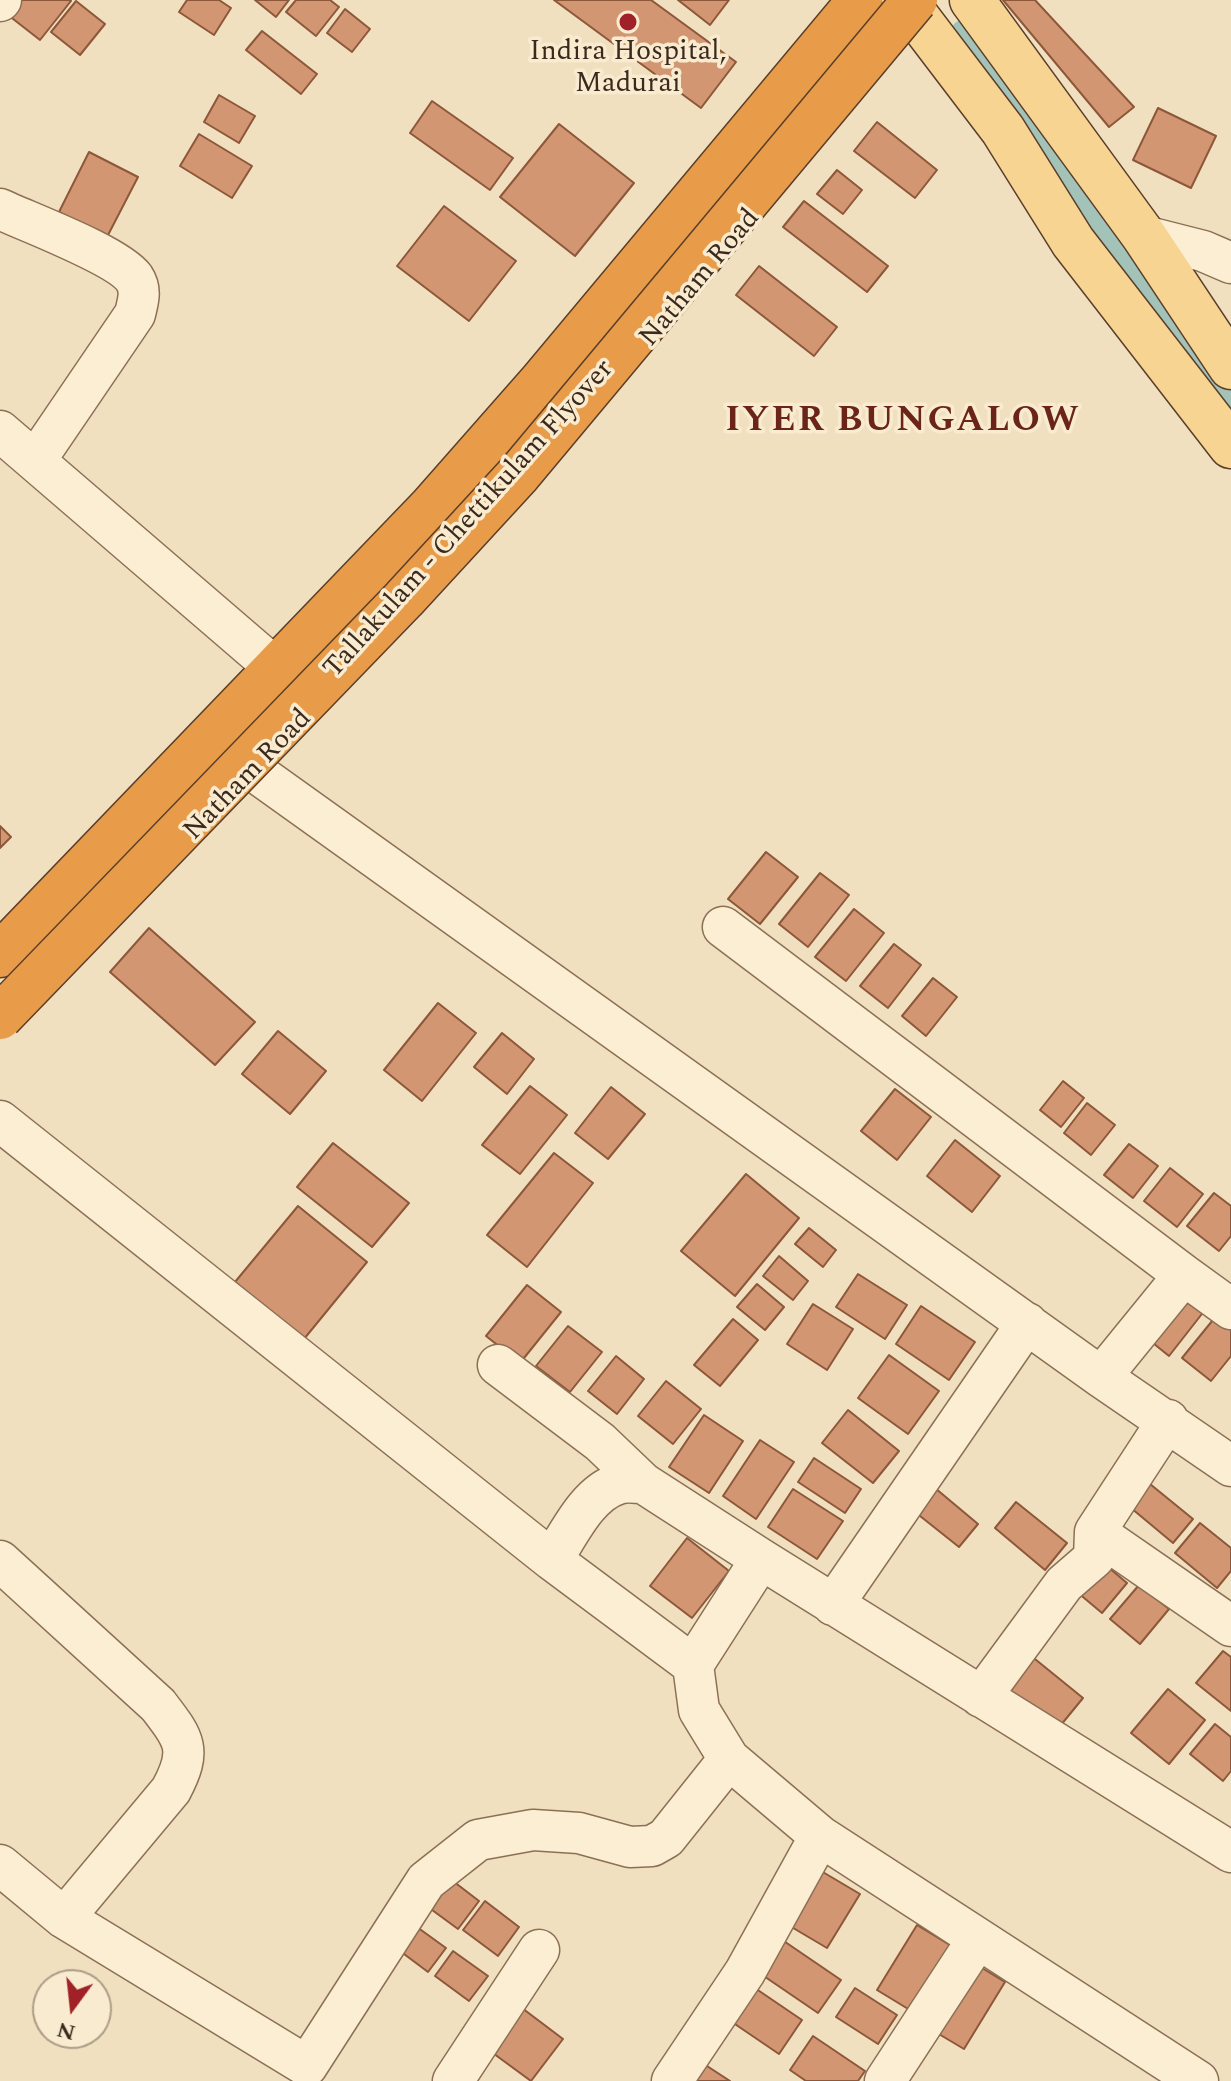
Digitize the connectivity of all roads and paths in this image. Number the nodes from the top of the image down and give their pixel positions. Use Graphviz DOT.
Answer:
graph roads {
  1 [pos="840,0"];
  2 [pos="860,0"];
  3 [pos="972,0"];
  4 [pos="917,4"];
  5 [pos="0,209"];
  6 [pos="1144,236"];
  7 [pos="1231,263"];
  8 [pos="1231,367"];
  9 [pos="0,431"];
  10 [pos="1231,446"];
  11 [pos="35,461"];
  12 [pos="265,659"];
  13 [pos="254,771"];
  14 [pos="723,927"];
  15 [pos="0,936"];
  16 [pos="0,955"];
  17 [pos="0,1017"];
  18 [pos="0,1037"];
  19 [pos="0,1121"];
  20 [pos="1184,1275"];
  21 [pos="1231,1309"];
  22 [pos="1027,1323"];
  23 [pos="498,1365"];
  24 [pos="1101,1377"];
  25 [pos="1168,1420"];
  26 [pos="1231,1466"];
  27 [pos="643,1483"];
  28 [pos="1095,1532"];
  29 [pos="761,1559"];
  30 [pos="552,1560"];
  31 [pos="0,1561"];
  32 [pos="833,1605"];
  33 [pos="1231,1626"];
  34 [pos="693,1665"];
  35 [pos="981,1697"];
  36 [pos="729,1759"];
  37 [pos="820,1836"];
  38 [pos="1231,1852"];
  39 [pos="0,1865"];
  40 [pos="64,1918"];
  41 [pos="977,1940"];
  42 [pos="539,1950"];
  43 [pos="311,2076"];
  44 [pos="453,2081"];
  45 [pos="672,2081"];
  46 [pos="885,2081"];
  47 [pos="1198,2081"];
  1 -- 12 [label="main road"];
  2 -- 16 [label="highway, Tallakulam - Chettikulam Flyover"];
  3 -- 6 [label="main road"];
  4 -- 10 [label="main road"];
  4 -- 13 [label="main road, Natham Road"];
  4 -- 17 [label="highway, Tallakulam - Chettikulam Flyover, bridge"];
  5 -- 11 [label="street"];
  6 -- 7 [label="street"];
  6 -- 8 [label="main road"];
  9 -- 11 [label="street"];
  11 -- 12 [label="street"];
  12 -- 15 [label="main road"];
  13 -- 18 [label="main road, Natham Road"];
  13 -- 22 [label="street"];
  14 -- 20 [label="street"];
  19 -- 30 [label="street"];
  20 -- 21 [label="street"];
  20 -- 24 [label="street"];
  22 -- 24 [label="street"];
  22 -- 32 [label="street"];
  23 -- 27 [label="street"];
  24 -- 25 [label="street"];
  25 -- 26 [label="street"];
  25 -- 28 [label="street"];
  27 -- 29 [label="street"];
  27 -- 30 [label="street"];
  28 -- 33 [label="street"];
  28 -- 35 [label="street"];
  29 -- 32 [label="street"];
  29 -- 34 [label="street"];
  30 -- 34 [label="street"];
  31 -- 40 [label="street"];
  32 -- 35 [label="street"];
  34 -- 36 [label="street"];
  35 -- 38 [label="street"];
  36 -- 37 [label="street"];
  36 -- 43 [label="street"];
  37 -- 41 [label="street"];
  37 -- 45 [label="street"];
  39 -- 40 [label="street"];
  40 -- 43 [label="street"];
  41 -- 46 [label="street"];
  41 -- 47 [label="street"];
  42 -- 44 [label="street"];
}
